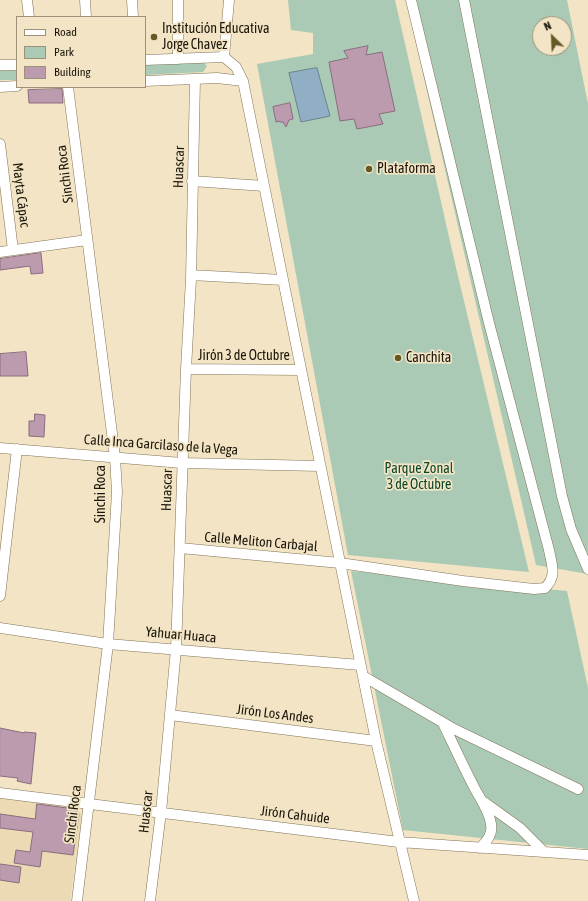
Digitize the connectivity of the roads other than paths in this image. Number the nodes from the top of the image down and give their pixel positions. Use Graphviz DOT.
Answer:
graph roads {
  1 [pos="27,0"];
  2 [pos="85,0"];
  3 [pos="132,0"];
  4 [pos="178,0"];
  5 [pos="229,0"];
  6 [pos="411,0"];
  7 [pos="464,0"];
  8 [pos="29,16"];
  9 [pos="86,16"];
  10 [pos="133,16"];
  11 [pos="224,57"];
  12 [pos="178,59"];
  13 [pos="146,60"];
  14 [pos="0,65"];
  15 [pos="16,65"];
  16 [pos="195,79"];
  17 [pos="146,81"];
  18 [pos="243,81"];
  19 [pos="16,86"];
  20 [pos="0,87"];
  21 [pos="68,88"];
  22 [pos="0,144"];
  23 [pos="192,181"];
  24 [pos="264,186"];
  25 [pos="87,240"];
  26 [pos="13,250"];
  27 [pos="0,252"];
  28 [pos="191,275"];
  29 [pos="283,280"];
  30 [pos="186,369"];
  31 [pos="301,370"];
  32 [pos="0,448"];
  33 [pos="17,449"];
  34 [pos="115,457"];
  35 [pos="182,463"];
  36 [pos="320,466"];
  37 [pos="180,548"];
  38 [pos="340,563"];
  39 [pos="588,569"];
  40 [pos="0,596"];
  41 [pos="0,628"];
  42 [pos="108,644"];
  43 [pos="176,649"];
  44 [pos="360,665"];
  45 [pos="363,676"];
  46 [pos="170,715"];
  47 [pos="443,723"];
  48 [pos="376,741"];
  49 [pos="578,789"];
  50 [pos="0,793"];
  51 [pos="482,801"];
  52 [pos="88,804"];
  53 [pos="161,812"];
  54 [pos="399,842"];
  55 [pos="480,848"];
  56 [pos="544,852"];
  57 [pos="588,855"];
  58 [pos="77,901"];
  59 [pos="150,901"];
  60 [pos="414,901"];
  1 -- 8 [label="street"];
  2 -- 9 [label="street"];
  3 -- 10 [label="street"];
  4 -- 12 [label="street"];
  5 -- 11 [label="street"];
  6 -- 38 [label="street, Calle Meliton Carbajal"];
  7 -- 39 [label="street"];
  11 -- 12 [label="street"];
  11 -- 18 [label="street"];
  12 -- 13 [label="street"];
  14 -- 15 [label="street"];
  16 -- 17 [label="street"];
  16 -- 18 [label="street"];
  16 -- 23 [label="street, Huascar"];
  18 -- 24 [label="street"];
  19 -- 20 [label="street"];
  21 -- 25 [label="street, Sinchi Roca"];
  22 -- 26 [label="street, Mayta Cápac"];
  23 -- 24 [label="street"];
  23 -- 28 [label="street, Huascar"];
  24 -- 29 [label="street"];
  25 -- 26 [label="street"];
  25 -- 34 [label="street, Sinchi Roca"];
  26 -- 27 [label="street"];
  28 -- 29 [label="street"];
  28 -- 30 [label="street, Huascar"];
  29 -- 31 [label="street"];
  30 -- 31 [label="street, Jirón 3 de Octubre"];
  30 -- 35 [label="street, Huascar"];
  31 -- 36 [label="street"];
  32 -- 33 [label="street, Calle Inca Garcilaso de la Vega"];
  33 -- 34 [label="street, Calle Inca Garcilaso de la Vega"];
  33 -- 40 [label="street"];
  34 -- 35 [label="street, Calle Inca Garcilaso de la Vega"];
  34 -- 42 [label="street, Sinchi Roca"];
  35 -- 36 [label="street, Calle Inca Garcilaso de la Vega"];
  35 -- 37 [label="street, Huascar"];
  36 -- 38 [label="street"];
  37 -- 38 [label="street, Calle Meliton Carbajal"];
  37 -- 43 [label="street, Huascar"];
  38 -- 44 [label="street"];
  41 -- 42 [label="street, Yahuar Huaca"];
  42 -- 43 [label="street, Yahuar Huaca"];
  42 -- 52 [label="street, Sinchi Roca"];
  43 -- 44 [label="street, Yahuar Huaca"];
  43 -- 46 [label="street, Huascar"];
  44 -- 45 [label="street"];
  45 -- 47 [label="street"];
  45 -- 48 [label="street"];
  46 -- 48 [label="street, Jirón Los Andes"];
  46 -- 53 [label="street, Huascar"];
  47 -- 49 [label="street"];
  47 -- 51 [label="street"];
  48 -- 54 [label="street"];
  50 -- 52 [label="street, Jirón Cahuide"];
  51 -- 55 [label="street"];
  51 -- 56 [label="street"];
  52 -- 53 [label="street, Jirón Cahuide"];
  52 -- 58 [label="street, Sinchi Roca"];
  53 -- 54 [label="street, Jirón Cahuide"];
  53 -- 59 [label="street, Huascar"];
  54 -- 55 [label="street, Jirón Cahuide"];
  54 -- 60 [label="street"];
  55 -- 56 [label="street, Jirón Cahuide"];
  56 -- 57 [label="street, Jirón Cahuide"];
}
